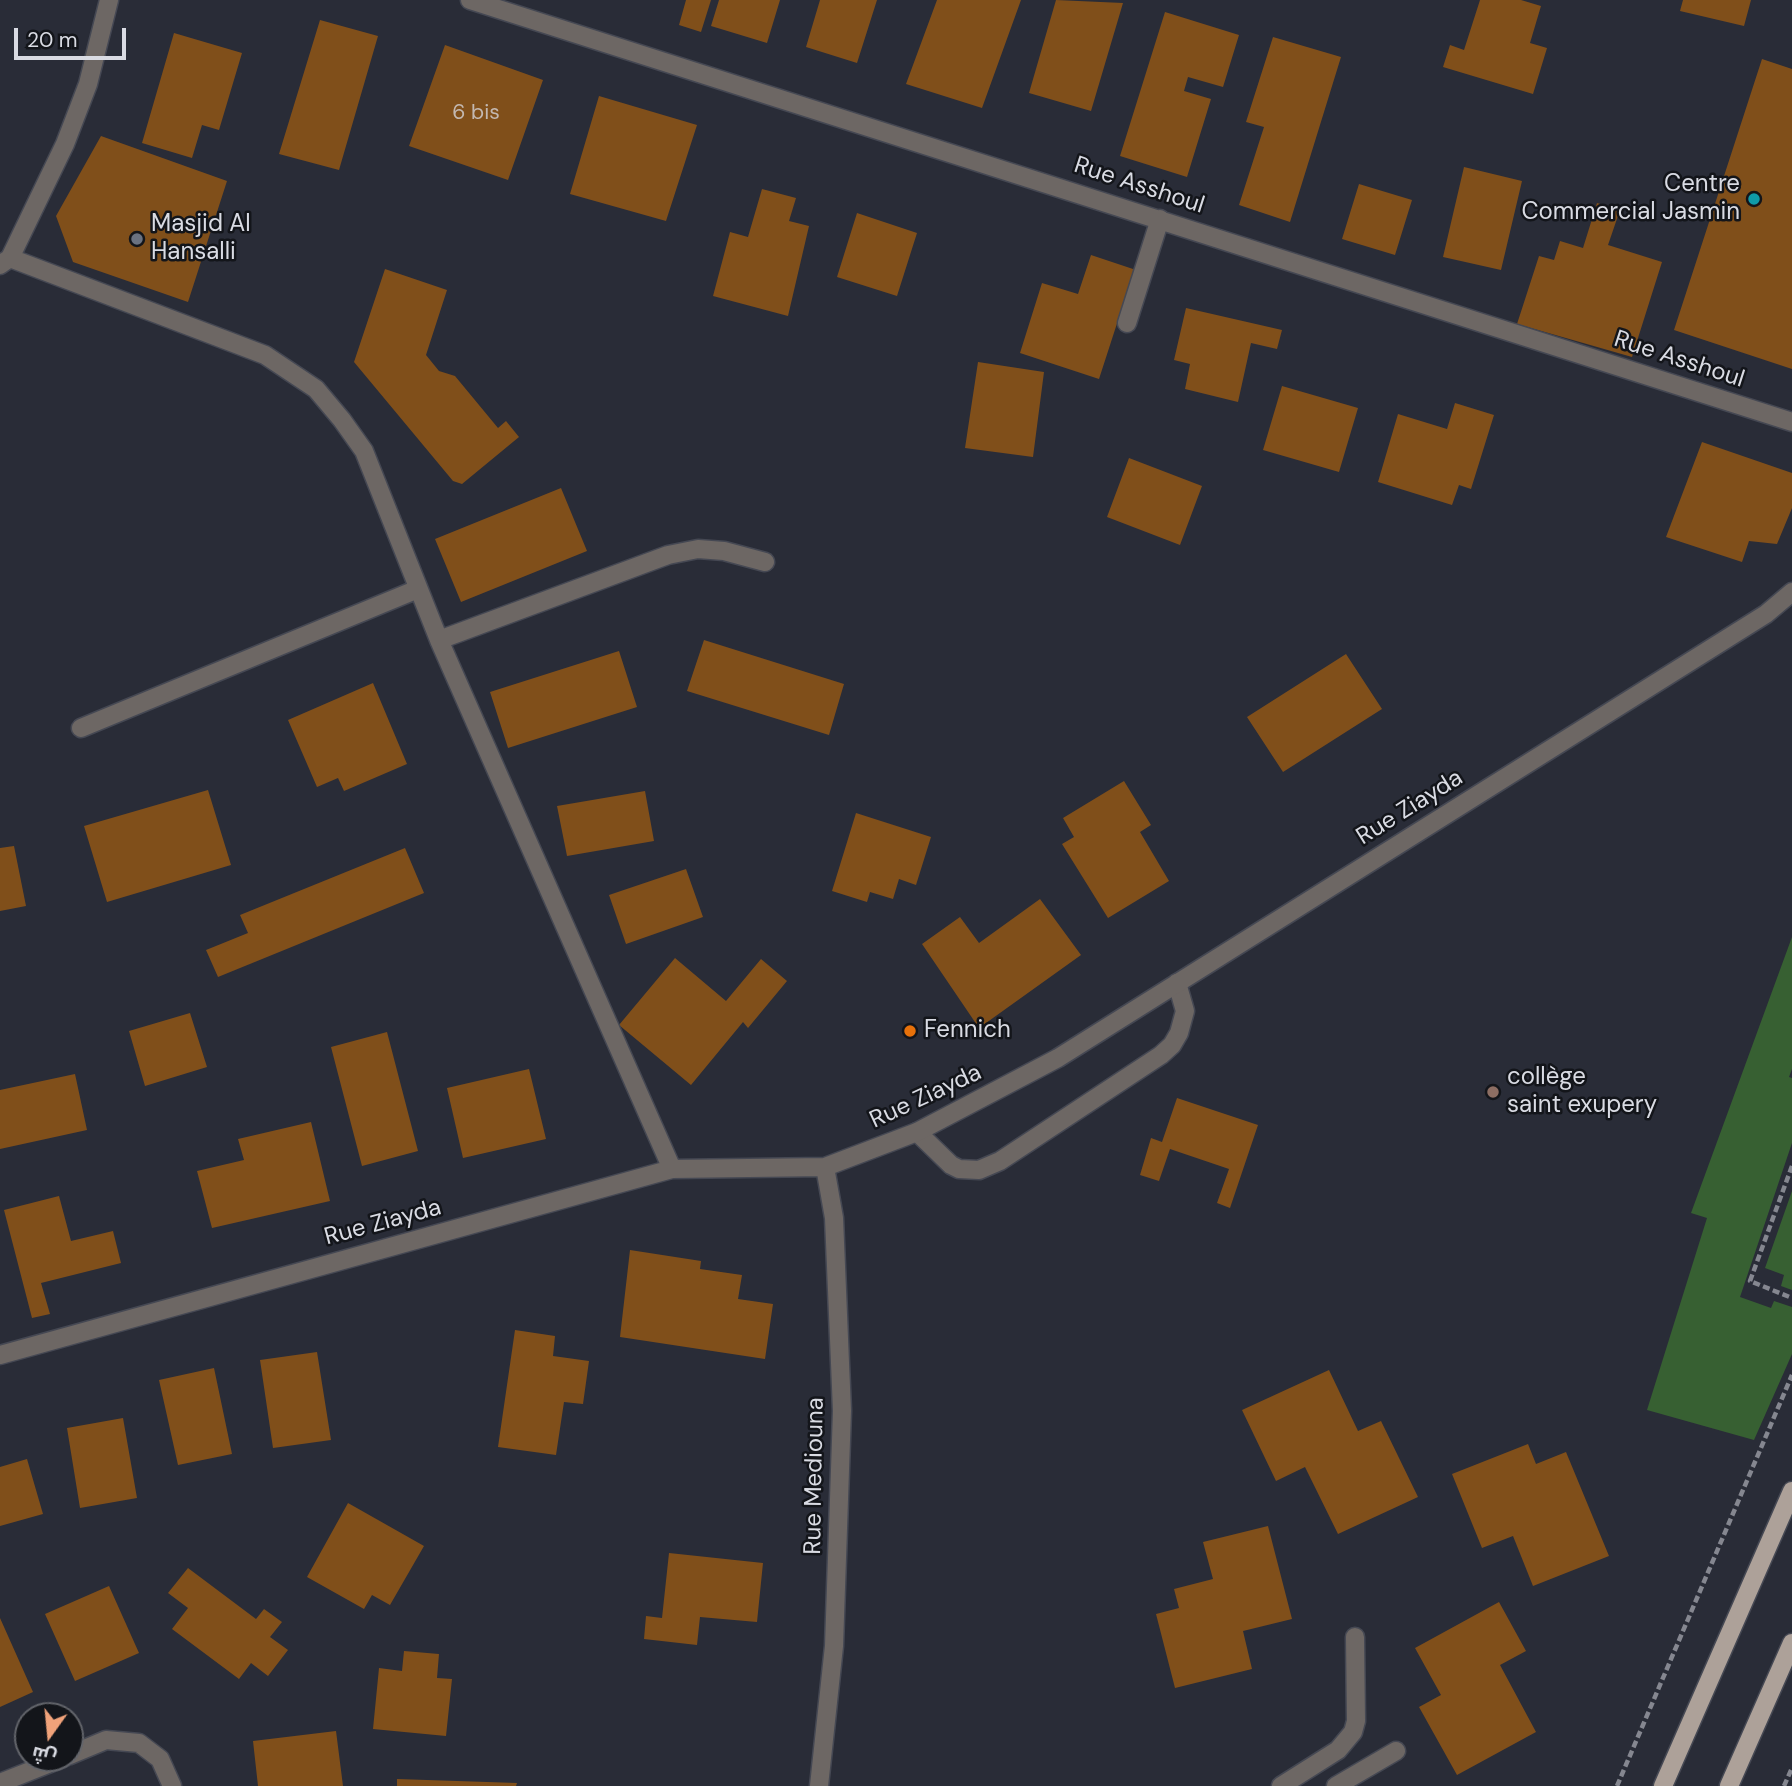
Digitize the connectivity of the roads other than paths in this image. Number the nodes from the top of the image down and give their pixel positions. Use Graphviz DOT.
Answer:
graph roads {
  1 [pos="108,0"];
  2 [pos="470,0"];
  3 [pos="1160,219"];
  4 [pos="5,261"];
  5 [pos="1127,323"];
  6 [pos="1792,422"];
  7 [pos="765,562"];
  8 [pos="418,589"];
  9 [pos="1792,592"];
  10 [pos="1792,611"];
  11 [pos="1766,614"];
  12 [pos="439,640"];
  13 [pos="82,727"];
  14 [pos="1177,983"];
  15 [pos="918,1132"];
  16 [pos="825,1167"];
  17 [pos="672,1169"];
  18 [pos="0,1355"];
  19 [pos="1792,1491"];
  20 [pos="1355,1637"];
  21 [pos="1792,1643"];
  22 [pos="84,1749"];
  23 [pos="1396,1751"];
  24 [pos="28,1772"];
  25 [pos="0,1783"];
  26 [pos="172,1786"];
  27 [pos="819,1786"];
  28 [pos="1281,1786"];
  29 [pos="1336,1786"];
  30 [pos="1663,1786"];
  31 [pos="1729,1786"];
  1 -- 4 [label="street"];
  2 -- 3 [label="street, Rue Asshoul"];
  3 -- 5 [label="street"];
  3 -- 6 [label="street, Rue Asshoul"];
  4 -- 8 [label="street"];
  7 -- 12 [label="street"];
  8 -- 12 [label="street"];
  8 -- 13 [label="street"];
  9 -- 11 [label="street, Rue Ziayda"];
  10 -- 11 [label="street, Rue Ziayda"];
  11 -- 14 [label="street, Rue Ziayda"];
  12 -- 17 [label="street"];
  14 -- 15 [label="street, Rue Ziayda"];
  14 -- 15 [label="street"];
  15 -- 16 [label="street, Rue Ziayda"];
  16 -- 17 [label="street, Rue Ziayda"];
  16 -- 27 [label="street, Rue Mediouna"];
  17 -- 18 [label="street, Rue Ziayda"];
  19 -- 30 [label="main road"];
  20 -- 28 [label="street"];
  21 -- 31 [label="main road"];
  22 -- 26 [label="street"];
  23 -- 29 [label="street"];
  24 -- 25 [label="street"];
}
